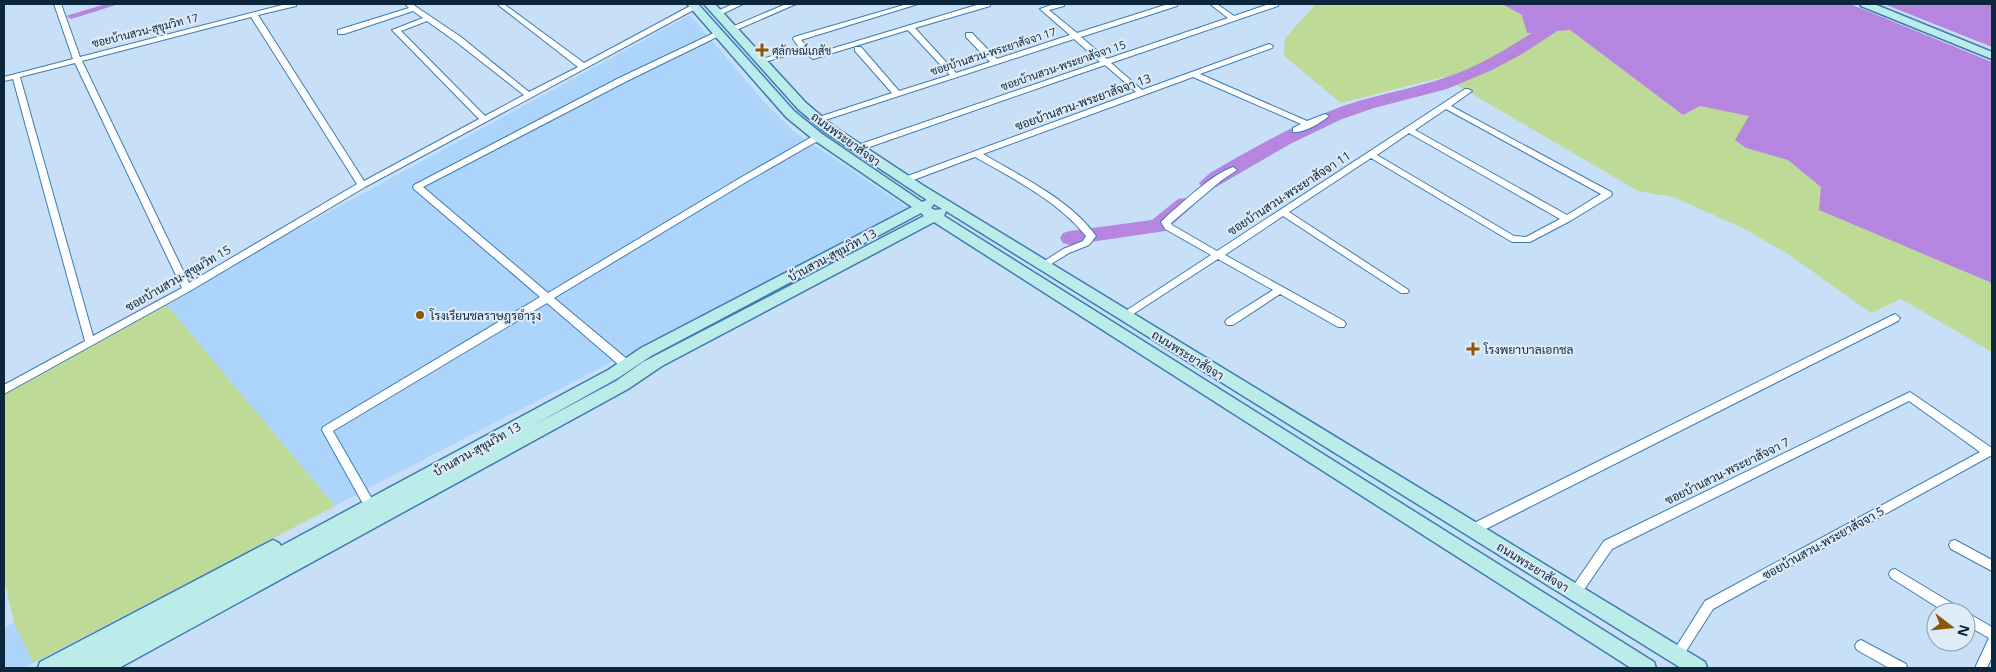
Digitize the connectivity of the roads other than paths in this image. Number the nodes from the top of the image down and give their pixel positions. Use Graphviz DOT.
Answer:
graph roads {
  1 [pos="57,4"];
  2 [pos="293,4"];
  3 [pos="500,4"];
  4 [pos="709,4"];
  5 [pos="739,4"];
  6 [pos="792,4"];
  7 [pos="914,4"];
  8 [pos="987,4"];
  9 [pos="1062,4"];
  10 [pos="1174,4"];
  11 [pos="1213,4"];
  12 [pos="1275,4"];
  13 [pos="1865,4"];
  14 [pos="1880,4"];
  15 [pos="413,5"];
  16 [pos="693,6"];
  17 [pos="253,14"];
  18 [pos="718,14"];
  19 [pos="428,18"];
  20 [pos="1232,18"];
  21 [pos="910,28"];
  22 [pos="731,29"];
  23 [pos="341,32"];
  24 [pos="719,34"];
  25 [pos="969,35"];
  26 [pos="1074,36"];
  27 [pos="1269,46"];
  28 [pos="803,48"];
  29 [pos="858,49"];
  30 [pos="1992,49"];
  31 [pos="1992,56"];
  32 [pos="77,59"];
  33 [pos="761,61"];
  34 [pos="995,62"];
  35 [pos="1105,62"];
  36 [pos="582,66"];
  37 [pos="1194,74"];
  38 [pos="16,76"];
  39 [pos="955,76"];
  40 [pos="4,79"];
  41 [pos="1468,91"];
  42 [pos="1141,93"];
  43 [pos="528,95"];
  44 [pos="898,95"];
  45 [pos="1446,106"];
  46 [pos="1325,116"];
  47 [pos="484,118"];
  48 [pos="819,120"];
  49 [pos="1309,125"];
  50 [pos="1296,130"];
  51 [pos="1409,130"];
  52 [pos="818,137"];
  53 [pos="858,148"];
  54 [pos="976,154"];
  55 [pos="1371,155"];
  56 [pos="1233,170"];
  57 [pos="905,180"];
  58 [pos="362,185"];
  59 [pos="936,200"];
  60 [pos="950,209"];
  61 [pos="928,212"];
  62 [pos="1283,212"];
  63 [pos="1567,219"];
  64 [pos="1218,255"];
  65 [pos="1043,266"];
  66 [pos="187,289"];
  67 [pos="1280,290"];
  68 [pos="1404,291"];
  69 [pos="546,298"];
  70 [pos="1124,316"];
  71 [pos="1895,318"];
  72 [pos="1230,322"];
  73 [pos="1341,324"];
  74 [pos="1110,328"];
  75 [pos="90,342"];
  76 [pos="651,357"];
  77 [pos="623,362"];
  78 [pos="4,390"];
  79 [pos="1910,396"];
  80 [pos="1296,421"];
  81 [pos="1278,434"];
  82 [pos="366,499"];
  83 [pos="1472,530"];
  84 [pos="1450,543"];
  85 [pos="1955,545"];
  86 [pos="1992,566"];
  87 [pos="1895,574"];
  88 [pos="1575,593"];
  89 [pos="1940,602"];
  90 [pos="1976,624"];
  91 [pos="1992,634"];
  92 [pos="1992,643"];
  93 [pos="1861,646"];
  94 [pos="1677,655"];
  95 [pos="46,668"];
  96 [pos="72,668"];
  97 [pos="101,668"];
  98 [pos="1647,668"];
  99 [pos="1698,668"];
  100 [pos="1901,668"];
  101 [pos="1981,668"];
  1 -- 32 [label="street"];
  2 -- 17 [label="street, ซอยบ้านสวน-สุขุมวิท 17"];
  3 -- 36 [label="street"];
  4 -- 18 [label="main road, ถนนพระยาสัจจา"];
  5 -- 18 [label="street"];
  6 -- 22 [label="street"];
  7 -- 28 [label="street"];
  8 -- 21 [label="street"];
  9 -- 26 [label="street"];
  10 -- 26 [label="street, ซอยบ้านสวน-พระยาสัจจา 17"];
  11 -- 20 [label="street"];
  12 -- 20 [label="street, ซอยบ้านสวน-พระยาสัจจา 15"];
  13 -- 31 [label="main road"];
  14 -- 30 [label="main road"];
  15 -- 19 [label="street"];
  15 -- 23 [label="street"];
  16 -- 24 [label="main road, ถนนพระยาสัจจา"];
  16 -- 36 [label="street, ซอยบ้านสวน-สุขุมวิท 15"];
  17 -- 32 [label="street, ซอยบ้านสวน-สุขุมวิท 17"];
  17 -- 58 [label="street"];
  18 -- 22 [label="main road, ถนนพระยาสัจจา"];
  19 -- 43 [label="street"];
  19 -- 47 [label="street"];
  20 -- 35 [label="street, ซอยบ้านสวน-พระยาสัจจา 15"];
  21 -- 28 [label="street"];
  21 -- 39 [label="street"];
  22 -- 33 [label="main road, ถนนพระยาสัจจา"];
  24 -- 52 [label="main road, ถนนพระยาสัจจา"];
  24 -- 69 [label="street"];
  25 -- 34 [label="street"];
  26 -- 34 [label="street, ซอยบ้านสวน-พระยาสัจจา 17"];
  26 -- 35 [label="street"];
  27 -- 37 [label="street, ซอยบ้านสวน-พระยาสัจจา 13"];
  28 -- 33 [label="street"];
  29 -- 44 [label="street"];
  32 -- 38 [label="street, ซอยบ้านสวน-สุขุมวิท 17"];
  32 -- 66 [label="street"];
  33 -- 48 [label="main road, ถนนพระยาสัจจา"];
  34 -- 39 [label="street, ซอยบ้านสวน-พระยาสัจจา 17"];
  35 -- 42 [label="street"];
  35 -- 53 [label="street, ซอยบ้านสวน-พระยาสัจจา 15"];
  36 -- 43 [label="street, ซอยบ้านสวน-สุขุมวิท 15"];
  37 -- 42 [label="street, ซอยบ้านสวน-พระยาสัจจา 13"];
  37 -- 49 [label="street"];
  38 -- 40 [label="street, ซอยบ้านสวน-สุขุมวิท 17"];
  38 -- 75 [label="street"];
  39 -- 44 [label="street, ซอยบ้านสวน-พระยาสัจจา 17"];
  41 -- 45 [label="street, ซอยบ้านสวน-พระยาสัจจา 11"];
  42 -- 54 [label="street, ซอยบ้านสวน-พระยาสัจจา 13"];
  43 -- 47 [label="street, ซอยบ้านสวน-สุขุมวิท 15"];
  44 -- 48 [label="street, ซอยบ้านสวน-พระยาสัจจา 17"];
  45 -- 51 [label="street, ซอยบ้านสวน-พระยาสัจจา 11"];
  45 -- 63 [label="street"];
  46 -- 49 [label="street"];
  47 -- 58 [label="street, ซอยบ้านสวน-สุขุมวิท 15"];
  48 -- 53 [label="main road, ถนนพระยาสัจจา"];
  49 -- 50 [label="street"];
  51 -- 55 [label="street, ซอยบ้านสวน-พระยาสัจจา 11"];
  51 -- 63 [label="street"];
  52 -- 61 [label="main road, ถนนพระยาสัจจา"];
  52 -- 69 [label="street"];
  53 -- 57 [label="main road, ถนนพระยาสัจจา"];
  54 -- 57 [label="street, ซอยบ้านสวน-พระยาสัจจา 13"];
  54 -- 65 [label="street"];
  55 -- 62 [label="street, ซอยบ้านสวน-พระยาสัจจา 11"];
  55 -- 63 [label="street"];
  56 -- 64 [label="street"];
  57 -- 59 [label="main road, ถนนพระยาสัจจา"];
  58 -- 66 [label="street, ซอยบ้านสวน-สุขุมวิท 15"];
  59 -- 60 [label="main road, ถนนพระยาสัจจา"];
  59 -- 61 [label="main road, บ้านสวน-สุขุมวิท 13"];
  60 -- 61 [label="main road, บ้านสวน-สุขุมวิท 13"];
  60 -- 65 [label="main road, ถนนพระยาสัจจา"];
  61 -- 74 [label="main road, ถนนพระยาสัจจา"];
  61 -- 76 [label="main road, บ้านสวน-สุขุมวิท 13"];
  62 -- 64 [label="street, ซอยบ้านสวน-พระยาสัจจา 11"];
  62 -- 68 [label="street"];
  64 -- 67 [label="street"];
  64 -- 70 [label="street, ซอยบ้านสวน-พระยาสัจจา 11"];
  65 -- 70 [label="main road, ถนนพระยาสัจจา"];
  66 -- 75 [label="street, ซอยบ้านสวน-สุขุมวิท 15"];
  67 -- 72 [label="street"];
  67 -- 73 [label="street"];
  69 -- 77 [label="street"];
  69 -- 82 [label="street"];
  70 -- 74 [label="main road"];
  70 -- 80 [label="main road, ถนนพระยาสัจจา"];
  71 -- 83 [label="street"];
  74 -- 81 [label="main road, ถนนพระยาสัจจา"];
  75 -- 78 [label="street, ซอยบ้านสวน-สุขุมวิท 15"];
  76 -- 77 [label="main road"];
  76 -- 96 [label="main road, บ้านสวน-สุขุมวิท 13"];
  76 -- 97 [label="main road"];
  77 -- 82 [label="main road"];
  79 -- 88 [label="street, ซอยบ้านสวน-พระยาสัจจา 7"];
  79 -- 94 [label="street, ซอยบ้านสวน-พระยาสัจจา 5"];
  80 -- 81 [label="main road"];
  80 -- 83 [label="main road, ถนนพระยาสัจจา"];
  81 -- 84 [label="main road, ถนนพระยาสัจจา"];
  82 -- 95 [label="main road"];
  83 -- 84 [label="main road"];
  83 -- 88 [label="main road, ถนนพระยาสัจจา"];
  84 -- 98 [label="main road, ถนนพระยาสัจจา"];
  85 -- 86 [label="street"];
  87 -- 89 [label="street"];
  88 -- 94 [label="main road, ถนนพระยาสัจจา"];
  90 -- 91 [label="street"];
  92 -- 101 [label="street"];
  93 -- 100 [label="street"];
  94 -- 99 [label="main road, ถนนพระยาสัจจา"];
}
